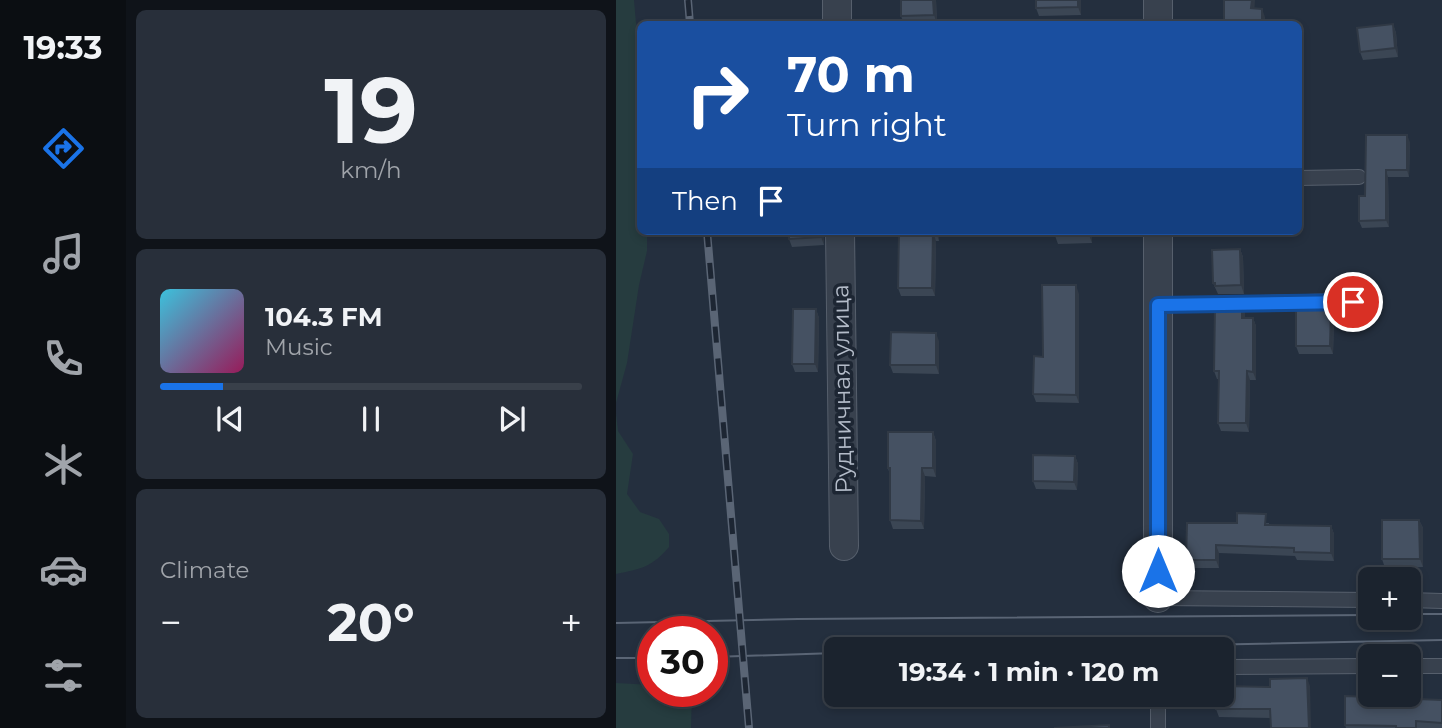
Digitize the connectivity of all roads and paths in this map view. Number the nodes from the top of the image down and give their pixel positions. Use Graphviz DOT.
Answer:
graph roads {
  1 [pos="836,0"];
  2 [pos="1158,0"];
  3 [pos="837,21"];
  4 [pos="1158,21"];
  5 [pos="1359,177"];
  6 [pos="1302,178"];
  7 [pos="840,235"];
  8 [pos="1158,235"];
  9 [pos="1353,302"];
  10 [pos="1158,305"];
  11 [pos="844,546"];
  12 [pos="1158,598"];
  13 [pos="1358,600"];
  14 [pos="1421,600"];
  15 [pos="1442,601"];
  16 [pos="1358,666"];
  17 [pos="1421,666"];
  18 [pos="1442,666"];
  19 [pos="1234,667"];
  20 [pos="1158,707"];
  21 [pos="1158,728"];
  1 -- 3 [label="street"];
  2 -- 4 [label="street"];
  5 -- 6 [label="lane"];
  7 -- 11 [label="street, Рудничная улица"];
  8 -- 10 [label="street"];
  9 -- 10 [label="lane"];
  10 -- 12 [label="street"];
  12 -- 13 [label="lane"];
  14 -- 15 [label="lane"];
  16 -- 19 [label="lane"];
  17 -- 18 [label="lane"];
  20 -- 21 [label="lane"];
}
